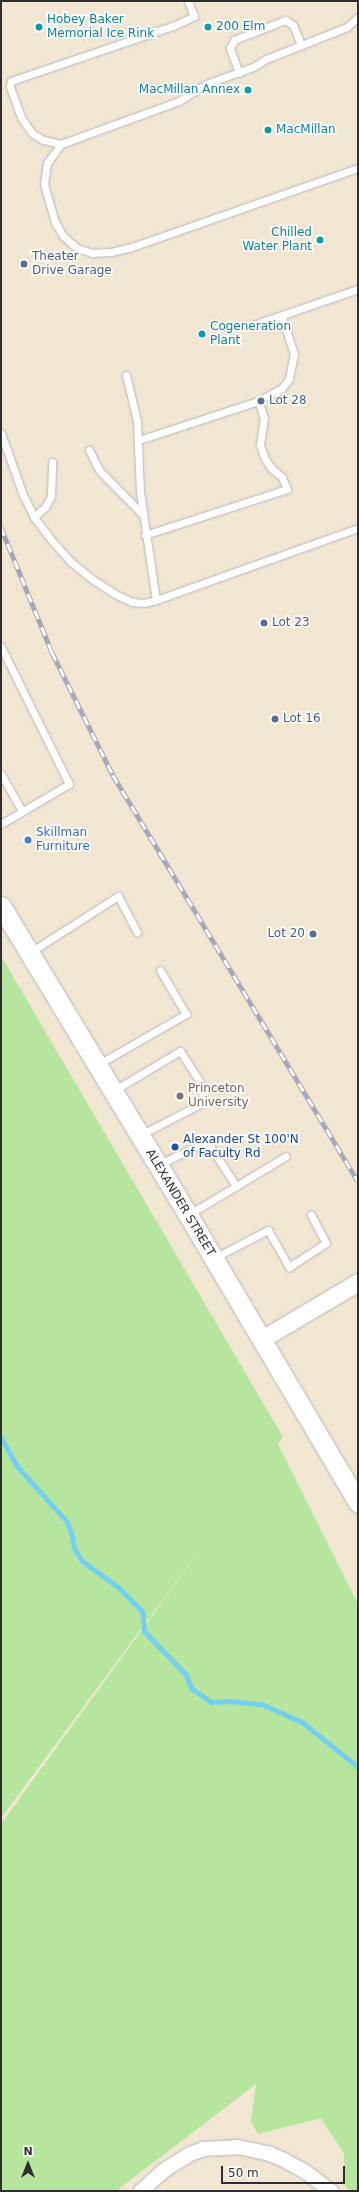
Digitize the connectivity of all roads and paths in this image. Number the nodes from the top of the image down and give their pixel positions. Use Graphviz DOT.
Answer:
graph roads {
  1 [pos="188,1"];
  2 [pos="358,17"];
  3 [pos="301,45"];
  4 [pos="239,72"];
  5 [pos="61,144"];
  6 [pos="358,168"];
  7 [pos="358,289"];
  8 [pos="282,316"];
  9 [pos="253,325"];
  10 [pos="126,375"];
  11 [pos="258,401"];
  12 [pos="1,432"];
  13 [pos="138,440"];
  14 [pos="89,450"];
  15 [pos="52,462"];
  16 [pos="142,515"];
  17 [pos="34,517"];
  18 [pos="358,528"];
  19 [pos="145,535"];
  20 [pos="156,600"];
  21 [pos="1,647"];
  22 [pos="1,774"];
  23 [pos="22,811"];
  24 [pos="1,824"];
  25 [pos="1,906"];
  26 [pos="137,932"];
  27 [pos="29,953"];
  28 [pos="160,970"];
  29 [pos="97,1066"];
  30 [pos="112,1091"];
  31 [pos="140,1135"];
  32 [pos="286,1156"];
  33 [pos="158,1166"];
  34 [pos="236,1186"];
  35 [pos="188,1215"];
  36 [pos="311,1215"];
  37 [pos="214,1258"];
  38 [pos="358,1282"];
  39 [pos="262,1339"];
  40 [pos="358,1502"];
  41 [pos="141,2191"];
  42 [pos="331,2191"];
  1 -- 5 [label="lane"];
  2 -- 3 [label="lane"];
  3 -- 4 [label="lane"];
  3 -- 4 [label="lane"];
  4 -- 5 [label="lane"];
  5 -- 6 [label="lane"];
  7 -- 8 [label="lane"];
  8 -- 9 [label="lane"];
  8 -- 11 [label="lane"];
  10 -- 13 [label="lane"];
  11 -- 13 [label="lane"];
  11 -- 19 [label="lane"];
  12 -- 17 [label="lane"];
  13 -- 16 [label="lane"];
  14 -- 16 [label="lane"];
  15 -- 17 [label="lane"];
  16 -- 19 [label="lane"];
  17 -- 20 [label="lane"];
  18 -- 20 [label="lane"];
  19 -- 20 [label="lane"];
  21 -- 23 [label="lane"];
  22 -- 23 [label="lane"];
  23 -- 24 [label="lane"];
  25 -- 27 [label="main road, ALEXANDER STREET"];
  26 -- 27 [label="lane"];
  27 -- 29 [label="main road, ALEXANDER STREET"];
  28 -- 29 [label="lane"];
  29 -- 30 [label="main road, ALEXANDER STREET"];
  30 -- 31 [label="main road, ALEXANDER STREET"];
  30 -- 31 [label="lane"];
  31 -- 33 [label="main road, ALEXANDER STREET"];
  32 -- 34 [label="lane"];
  33 -- 34 [label="lane"];
  33 -- 35 [label="main road, ALEXANDER STREET"];
  34 -- 35 [label="lane"];
  35 -- 37 [label="main road, ALEXANDER STREET"];
  36 -- 37 [label="lane"];
  37 -- 39 [label="main road, ALEXANDER STREET"];
  38 -- 39 [label="street"];
  39 -- 40 [label="main road, ALEXANDER STREET"];
  41 -- 42 [label="street"];
}
